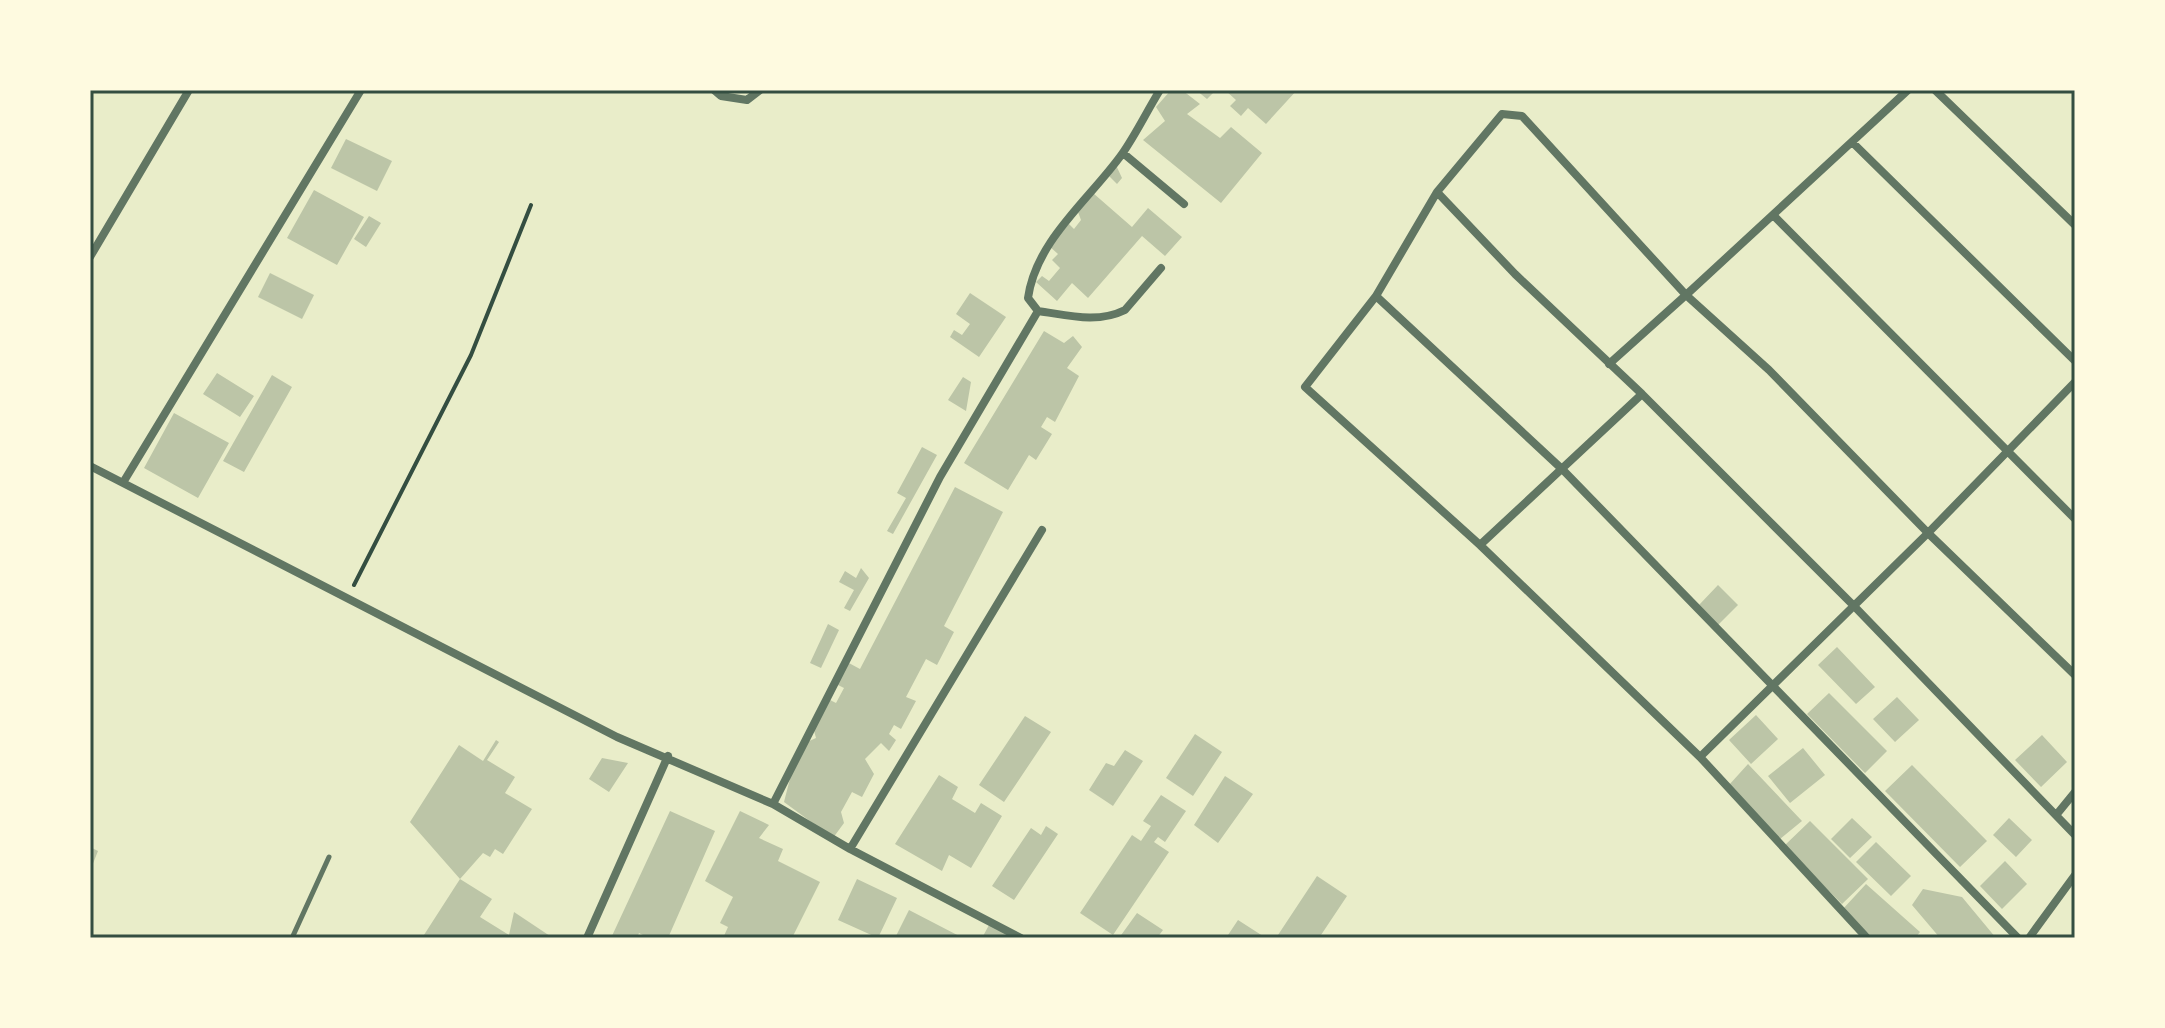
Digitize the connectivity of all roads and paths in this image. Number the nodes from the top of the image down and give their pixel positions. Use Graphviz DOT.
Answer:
graph roads {
  1 [pos="189,90"];
  2 [pos="361,90"];
  3 [pos="714,90"];
  4 [pos="760,90"];
  5 [pos="1160,90"];
  6 [pos="1908,90"];
  7 [pos="1935,90"];
  8 [pos="1852,142"];
  9 [pos="1123,153"];
  10 [pos="1437,192"];
  11 [pos="1184,204"];
  12 [pos="531,205"];
  13 [pos="1773,215"];
  14 [pos="2075,225"];
  15 [pos="90,257"];
  16 [pos="1161,268"];
  17 [pos="1686,295"];
  18 [pos="1376,296"];
  19 [pos="1038,311"];
  20 [pos="2075,361"];
  21 [pos="1609,364"];
  22 [pos="2075,382"];
  23 [pos="1642,394"];
  24 [pos="2004,452"];
  25 [pos="90,466"];
  26 [pos="1563,470"];
  27 [pos="124,481"];
  28 [pos="2075,519"];
  29 [pos="1042,530"];
  30 [pos="1928,533"];
  31 [pos="1480,545"];
  32 [pos="347,598"];
  33 [pos="1854,606"];
  34 [pos="2075,675"];
  35 [pos="1771,685"];
  36 [pos="668,756"];
  37 [pos="1700,757"];
  38 [pos="2075,792"];
  39 [pos="773,804"];
  40 [pos="2057,814"];
  41 [pos="2075,835"];
  42 [pos="850,849"];
  43 [pos="329,857"];
  44 [pos="2075,875"];
  45 [pos="292,938"];
  46 [pos="587,938"];
  47 [pos="1021,938"];
  48 [pos="1867,938"];
  49 [pos="2018,938"];
  50 [pos="2029,938"];
  1 -- 15 [label="street"];
  2 -- 27 [label="street"];
  3 -- 4 [label="street"];
  5 -- 9 [label="street"];
  6 -- 8 [label="street"];
  7 -- 14 [label="street"];
  8 -- 13 [label="street"];
  8 -- 20 [label="street"];
  9 -- 11 [label="street"];
  9 -- 19 [label="street"];
  10 -- 17 [label="street"];
  10 -- 18 [label="street"];
  10 -- 21 [label="street"];
  12 -- 32 [label="path"];
  13 -- 17 [label="street"];
  13 -- 24 [label="street"];
  16 -- 19 [label="street"];
  17 -- 21 [label="street"];
  17 -- 30 [label="street"];
  18 -- 26 [label="street"];
  18 -- 31 [label="street"];
  19 -- 39 [label="street"];
  21 -- 23 [label="street"];
  22 -- 24 [label="street"];
  23 -- 26 [label="street"];
  23 -- 33 [label="street"];
  24 -- 28 [label="street"];
  24 -- 30 [label="street"];
  25 -- 27 [label="street"];
  26 -- 31 [label="street"];
  26 -- 35 [label="street"];
  27 -- 32 [label="street"];
  29 -- 42 [label="street"];
  30 -- 33 [label="street"];
  30 -- 34 [label="street"];
  31 -- 37 [label="street"];
  32 -- 36 [label="street"];
  33 -- 35 [label="street"];
  33 -- 40 [label="street"];
  35 -- 37 [label="street"];
  35 -- 49 [label="street"];
  36 -- 39 [label="street"];
  36 -- 46 [label="street"];
  37 -- 48 [label="street"];
  38 -- 40 [label="street"];
  39 -- 42 [label="street"];
  40 -- 41 [label="street"];
  42 -- 47 [label="street"];
  43 -- 45 [label="lane"];
  44 -- 50 [label="street"];
}
